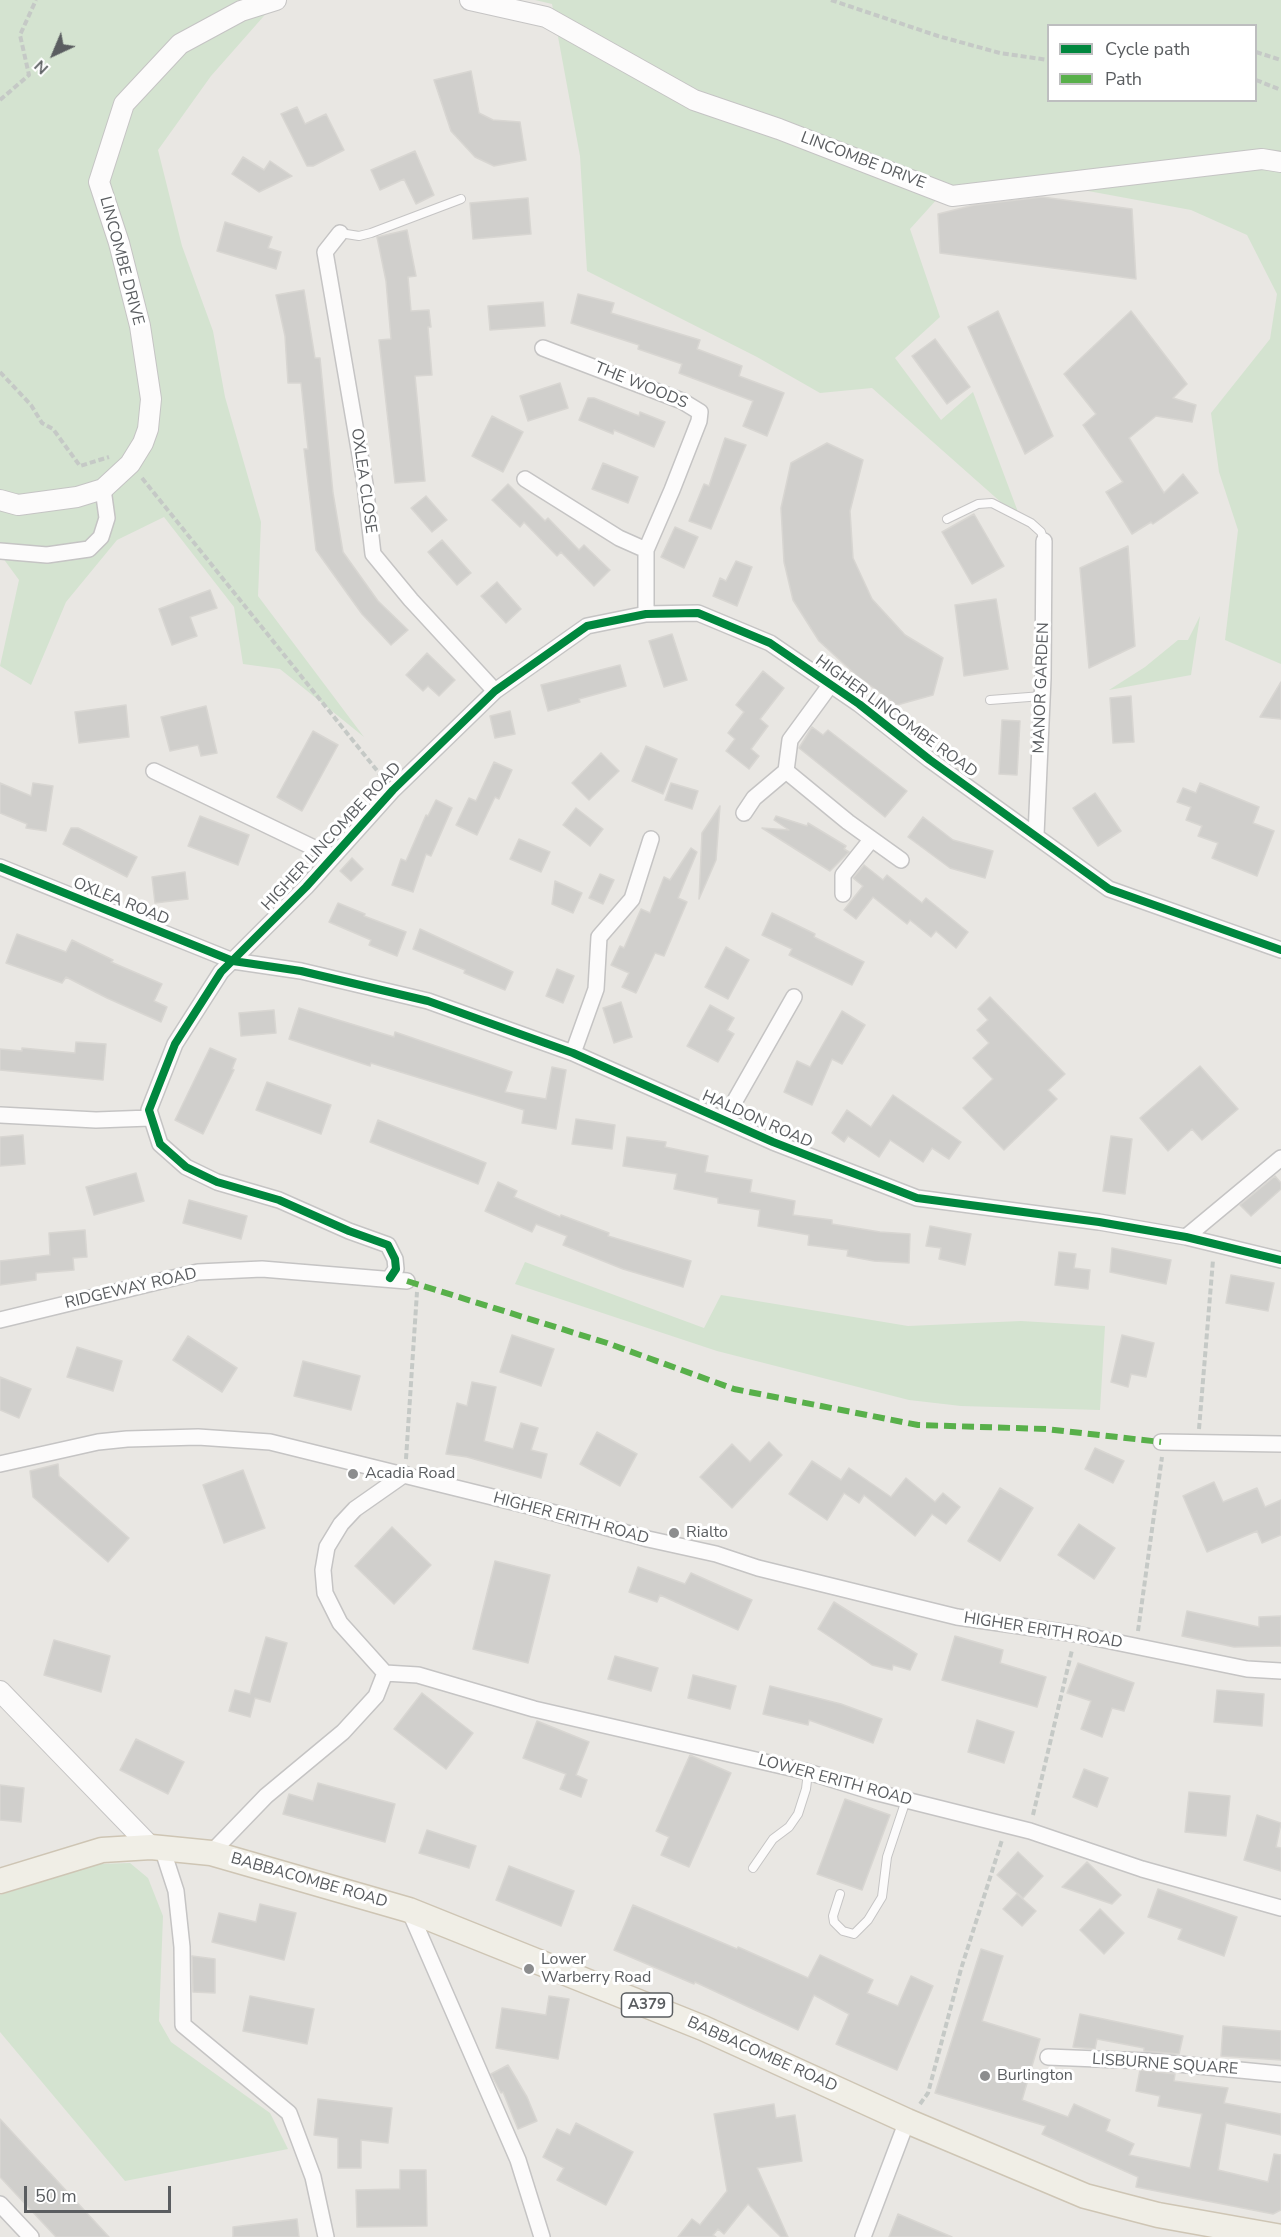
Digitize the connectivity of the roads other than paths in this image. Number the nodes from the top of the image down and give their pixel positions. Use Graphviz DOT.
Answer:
graph roads {
  1 [pos="276,0"];
  2 [pos="470,0"];
  3 [pos="1281,162"];
  4 [pos="461,199"];
  5 [pos="340,233"];
  6 [pos="543,348"];
  7 [pos="525,479"];
  8 [pos="103,489"];
  9 [pos="0,500"];
  10 [pos="947,519"];
  11 [pos="1044,541"];
  12 [pos="645,550"];
  13 [pos="0,551"];
  14 [pos="646,614"];
  15 [pos="831,684"];
  16 [pos="495,691"];
  17 [pos="1042,696"];
  18 [pos="990,700"];
  19 [pos="154,771"];
  20 [pos="786,771"];
  21 [pos="744,813"];
  22 [pos="1036,835"];
  23 [pos="651,839"];
  24 [pos="871,840"];
  25 [pos="333,857"];
  26 [pos="901,860"];
  27 [pos="0,867"];
  28 [pos="843,894"];
  29 [pos="1281,950"];
  30 [pos="233,961"];
  31 [pos="794,996"];
  32 [pos="573,1053"];
  33 [pos="0,1115"];
  34 [pos="150,1118"];
  35 [pos="724,1120"];
  36 [pos="1281,1158"];
  37 [pos="1186,1237"];
  38 [pos="1281,1260"];
  39 [pos="390,1278"];
  40 [pos="412,1282"];
  41 [pos="0,1320"];
  42 [pos="1161,1442"];
  43 [pos="1281,1444"];
  44 [pos="0,1464"];
  45 [pos="405,1474"];
  46 [pos="1281,1671"];
  47 [pos="385,1673"];
  48 [pos="0,1691"];
  49 [pos="808,1772"];
  50 [pos="906,1800"];
  51 [pos="157,1848"];
  52 [pos="211,1853"];
  53 [pos="753,1868"];
  54 [pos="0,1881"];
  55 [pos="840,1894"];
  56 [pos="1281,1908"];
  57 [pos="408,1910"];
  58 [pos="1048,2057"];
  59 [pos="1281,2074"];
  60 [pos="908,2121"];
  61 [pos="0,2204"];
  62 [pos="31,2237"];
  63 [pos="326,2237"];
  64 [pos="542,2237"];
  65 [pos="863,2237"];
  66 [pos="1281,2237"];
  1 -- 8 [label="street, LINCOMBE DRIVE"];
  2 -- 3 [label="street, LINCOMBE DRIVE"];
  4 -- 5 [label="lane"];
  5 -- 16 [label="street, OXLEA CLOSE"];
  6 -- 12 [label="street, THE WOODS"];
  7 -- 12 [label="street"];
  8 -- 9 [label="street, LINCOMBE DRIVE"];
  8 -- 13 [label="street"];
  10 -- 11 [label="lane"];
  11 -- 17 [label="street, MANOR GARDEN"];
  12 -- 14 [label="street, THE WOODS"];
  14 -- 15 [label="street, HIGHER LINCOMBE ROAD"];
  14 -- 16 [label="street, HIGHER LINCOMBE ROAD"];
  15 -- 20 [label="street"];
  15 -- 22 [label="street, HIGHER LINCOMBE ROAD"];
  16 -- 25 [label="street, HIGHER LINCOMBE ROAD"];
  17 -- 18 [label="lane"];
  17 -- 22 [label="street, MANOR GARDEN"];
  19 -- 25 [label="street"];
  20 -- 21 [label="street"];
  20 -- 24 [label="street"];
  22 -- 29 [label="street, HIGHER LINCOMBE ROAD"];
  23 -- 32 [label="street"];
  24 -- 26 [label="street"];
  24 -- 28 [label="street"];
  25 -- 30 [label="street, HIGHER LINCOMBE ROAD"];
  27 -- 30 [label="street, OXLEA ROAD"];
  30 -- 32 [label="street, HALDON ROAD"];
  30 -- 34 [label="street, HIGHER LINCOMBE ROAD"];
  31 -- 35 [label="street"];
  32 -- 35 [label="street, HALDON ROAD"];
  33 -- 34 [label="street"];
  34 -- 39 [label="street"];
  35 -- 37 [label="street, HALDON ROAD"];
  36 -- 37 [label="street"];
  37 -- 38 [label="street, HALDON ROAD"];
  39 -- 40 [label="street, RIDGEWAY ROAD"];
  39 -- 41 [label="street, RIDGEWAY ROAD"];
  42 -- 43 [label="street"];
  44 -- 45 [label="street, HIGHER ERITH ROAD"];
  45 -- 46 [label="street, HIGHER ERITH ROAD"];
  45 -- 47 [label="street"];
  47 -- 49 [label="street, LOWER ERITH ROAD"];
  47 -- 52 [label="street"];
  48 -- 51 [label="street"];
  49 -- 50 [label="street, LOWER ERITH ROAD"];
  49 -- 53 [label="lane"];
  50 -- 55 [label="lane"];
  50 -- 56 [label="street, LOWER ERITH ROAD"];
  51 -- 52 [label="main road, BABBACOMBE ROAD / A379"];
  51 -- 54 [label="main road, BABBACOMBE ROAD / A379"];
  51 -- 63 [label="street"];
  52 -- 57 [label="main road, BABBACOMBE ROAD / A379"];
  57 -- 60 [label="main road, BABBACOMBE ROAD / A379"];
  57 -- 64 [label="street"];
  58 -- 59 [label="street, LISBURNE SQUARE"];
  60 -- 65 [label="street"];
  60 -- 66 [label="main road, BABBACOMBE ROAD / A379"];
  61 -- 62 [label="street"];
}
